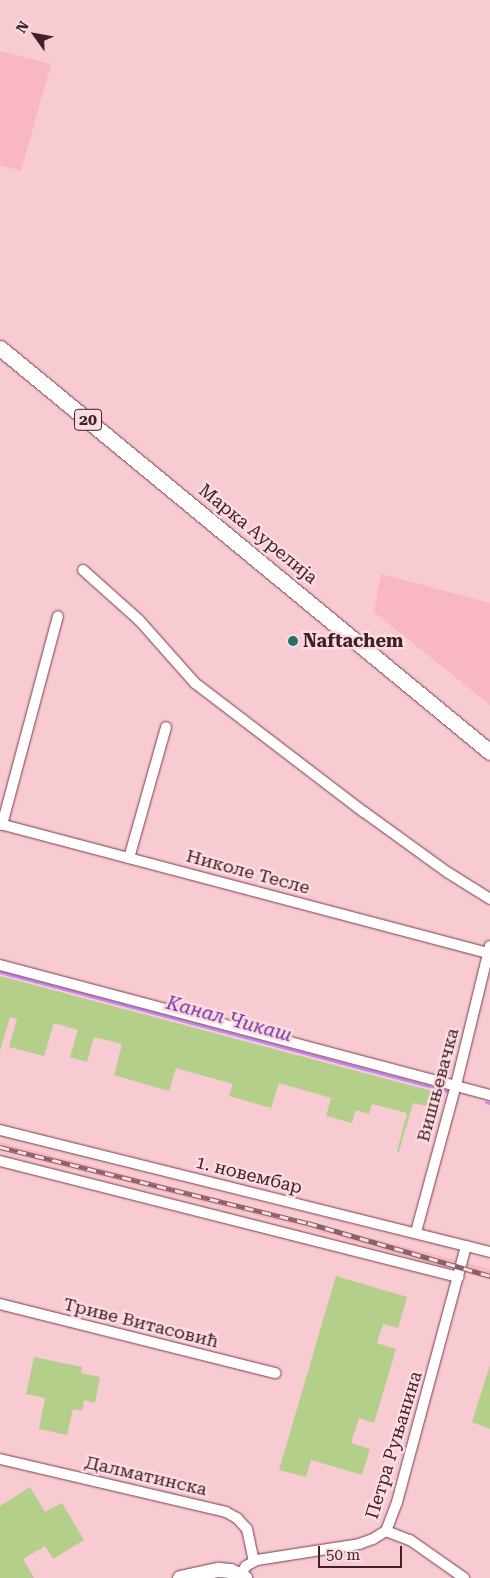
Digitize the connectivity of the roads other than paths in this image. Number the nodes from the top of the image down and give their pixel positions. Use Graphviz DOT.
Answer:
graph roads {
  1 [pos="0,348"];
  2 [pos="83,570"];
  3 [pos="58,616"];
  4 [pos="166,727"];
  5 [pos="490,752"];
  6 [pos="1,824"];
  7 [pos="129,858"];
  8 [pos="490,899"];
  9 [pos="489,949"];
  10 [pos="0,965"];
  11 [pos="456,1085"];
  12 [pos="490,1095"];
  13 [pos="0,1130"];
  14 [pos="0,1161"];
  15 [pos="416,1232"];
  16 [pos="466,1246"];
  17 [pos="490,1252"];
  18 [pos="459,1276"];
  19 [pos="0,1304"];
  20 [pos="275,1373"];
  21 [pos="0,1459"];
  22 [pos="386,1530"];
  23 [pos="254,1561"];
  24 [pos="243,1576"];
  25 [pos="180,1578"];
  26 [pos="464,1578"];
  1 -- 5 [label="main road, Марка Аурелија / 20"];
  2 -- 8 [label="street"];
  3 -- 6 [label="street"];
  4 -- 7 [label="street"];
  6 -- 7 [label="street, Николе Тесле"];
  7 -- 9 [label="street, Николе Тесле"];
  9 -- 11 [label="street, Вишњевачка"];
  10 -- 11 [label="street"];
  11 -- 12 [label="street"];
  11 -- 15 [label="street, Вишњевачка"];
  13 -- 15 [label="street, 1. новембар"];
  14 -- 18 [label="street"];
  15 -- 16 [label="street, 1. новембар"];
  16 -- 17 [label="street, 1. новембар"];
  16 -- 18 [label="street, Петра Руњанина"];
  18 -- 22 [label="street, Петра Руњанина"];
  19 -- 20 [label="street, Триве Витасовић"];
  21 -- 23 [label="street, Далматинска"];
  22 -- 23 [label="street, Петра Руњанина"];
  22 -- 26 [label="street"];
  23 -- 24 [label="street"];
  24 -- 25 [label="street"];
}
